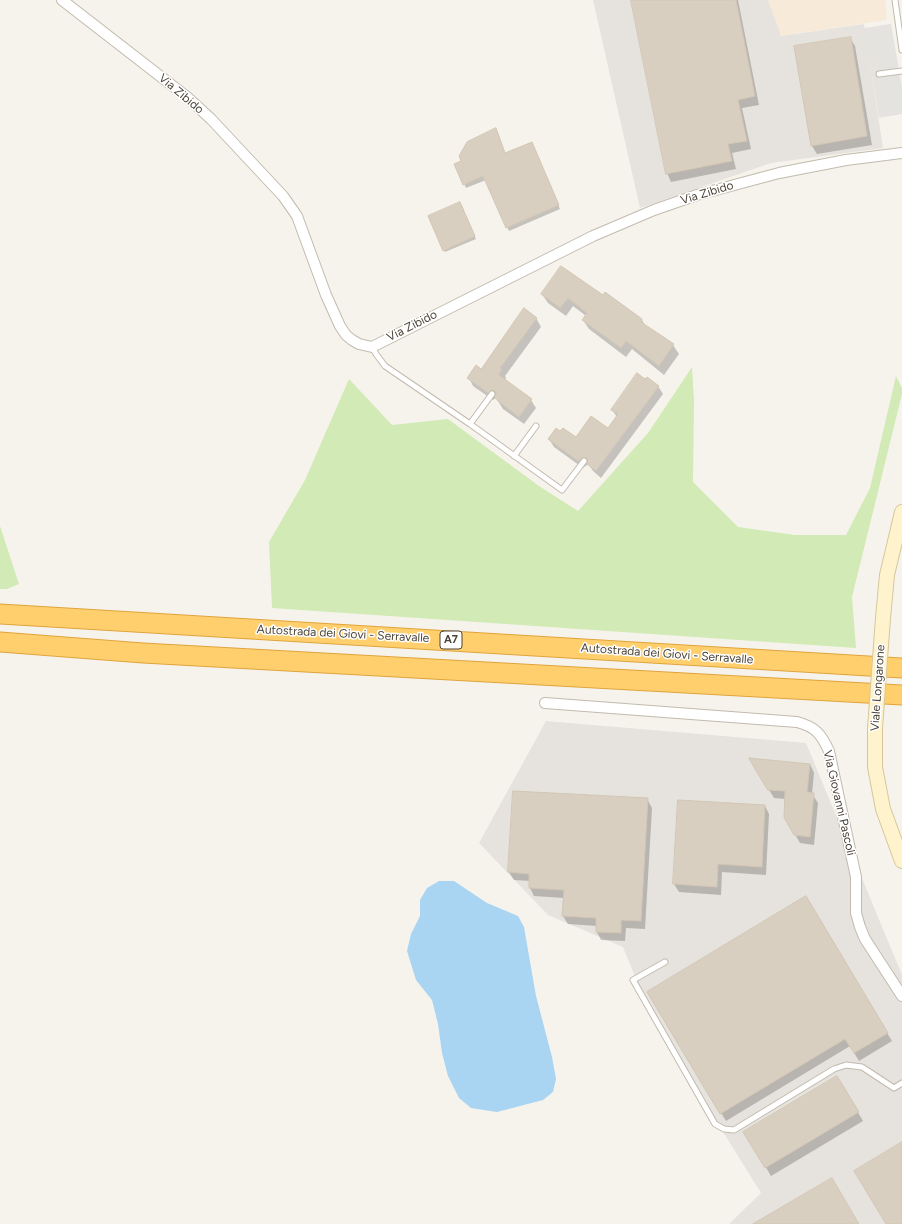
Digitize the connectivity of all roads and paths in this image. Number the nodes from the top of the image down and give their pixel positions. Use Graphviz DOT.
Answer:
graph roads {
  1 [pos="62,0"];
  2 [pos="895,0"];
  3 [pos="902,50"];
  4 [pos="902,71"];
  5 [pos="879,74"];
  6 [pos="902,153"];
  7 [pos="372,346"];
  8 [pos="492,394"];
  9 [pos="470,424"];
  10 [pos="536,426"];
  11 [pos="514,456"];
  12 [pos="584,461"];
  13 [pos="902,512"];
  14 [pos="0,614"];
  15 [pos="0,642"];
  16 [pos="902,668"];
  17 [pos="902,695"];
  18 [pos="545,703"];
  19 [pos="902,861"];
  20 [pos="665,962"];
  21 [pos="902,996"];
  22 [pos="902,1083"];
  1 -- 7 [label="street, Via Zibido"];
  2 -- 3 [label="lane"];
  4 -- 5 [label="lane"];
  6 -- 7 [label="street, Via Zibido"];
  7 -- 9 [label="lane"];
  8 -- 9 [label="lane"];
  9 -- 11 [label="lane"];
  10 -- 11 [label="lane"];
  11 -- 12 [label="lane"];
  13 -- 19 [label="main road, Viale Longarone, bridge"];
  14 -- 16 [label="highway, Autostrada dei Giovi - Serravalle / A7"];
  15 -- 17 [label="highway"];
  18 -- 21 [label="street, Via Giovanni Pascoli"];
  20 -- 22 [label="lane"];
}
